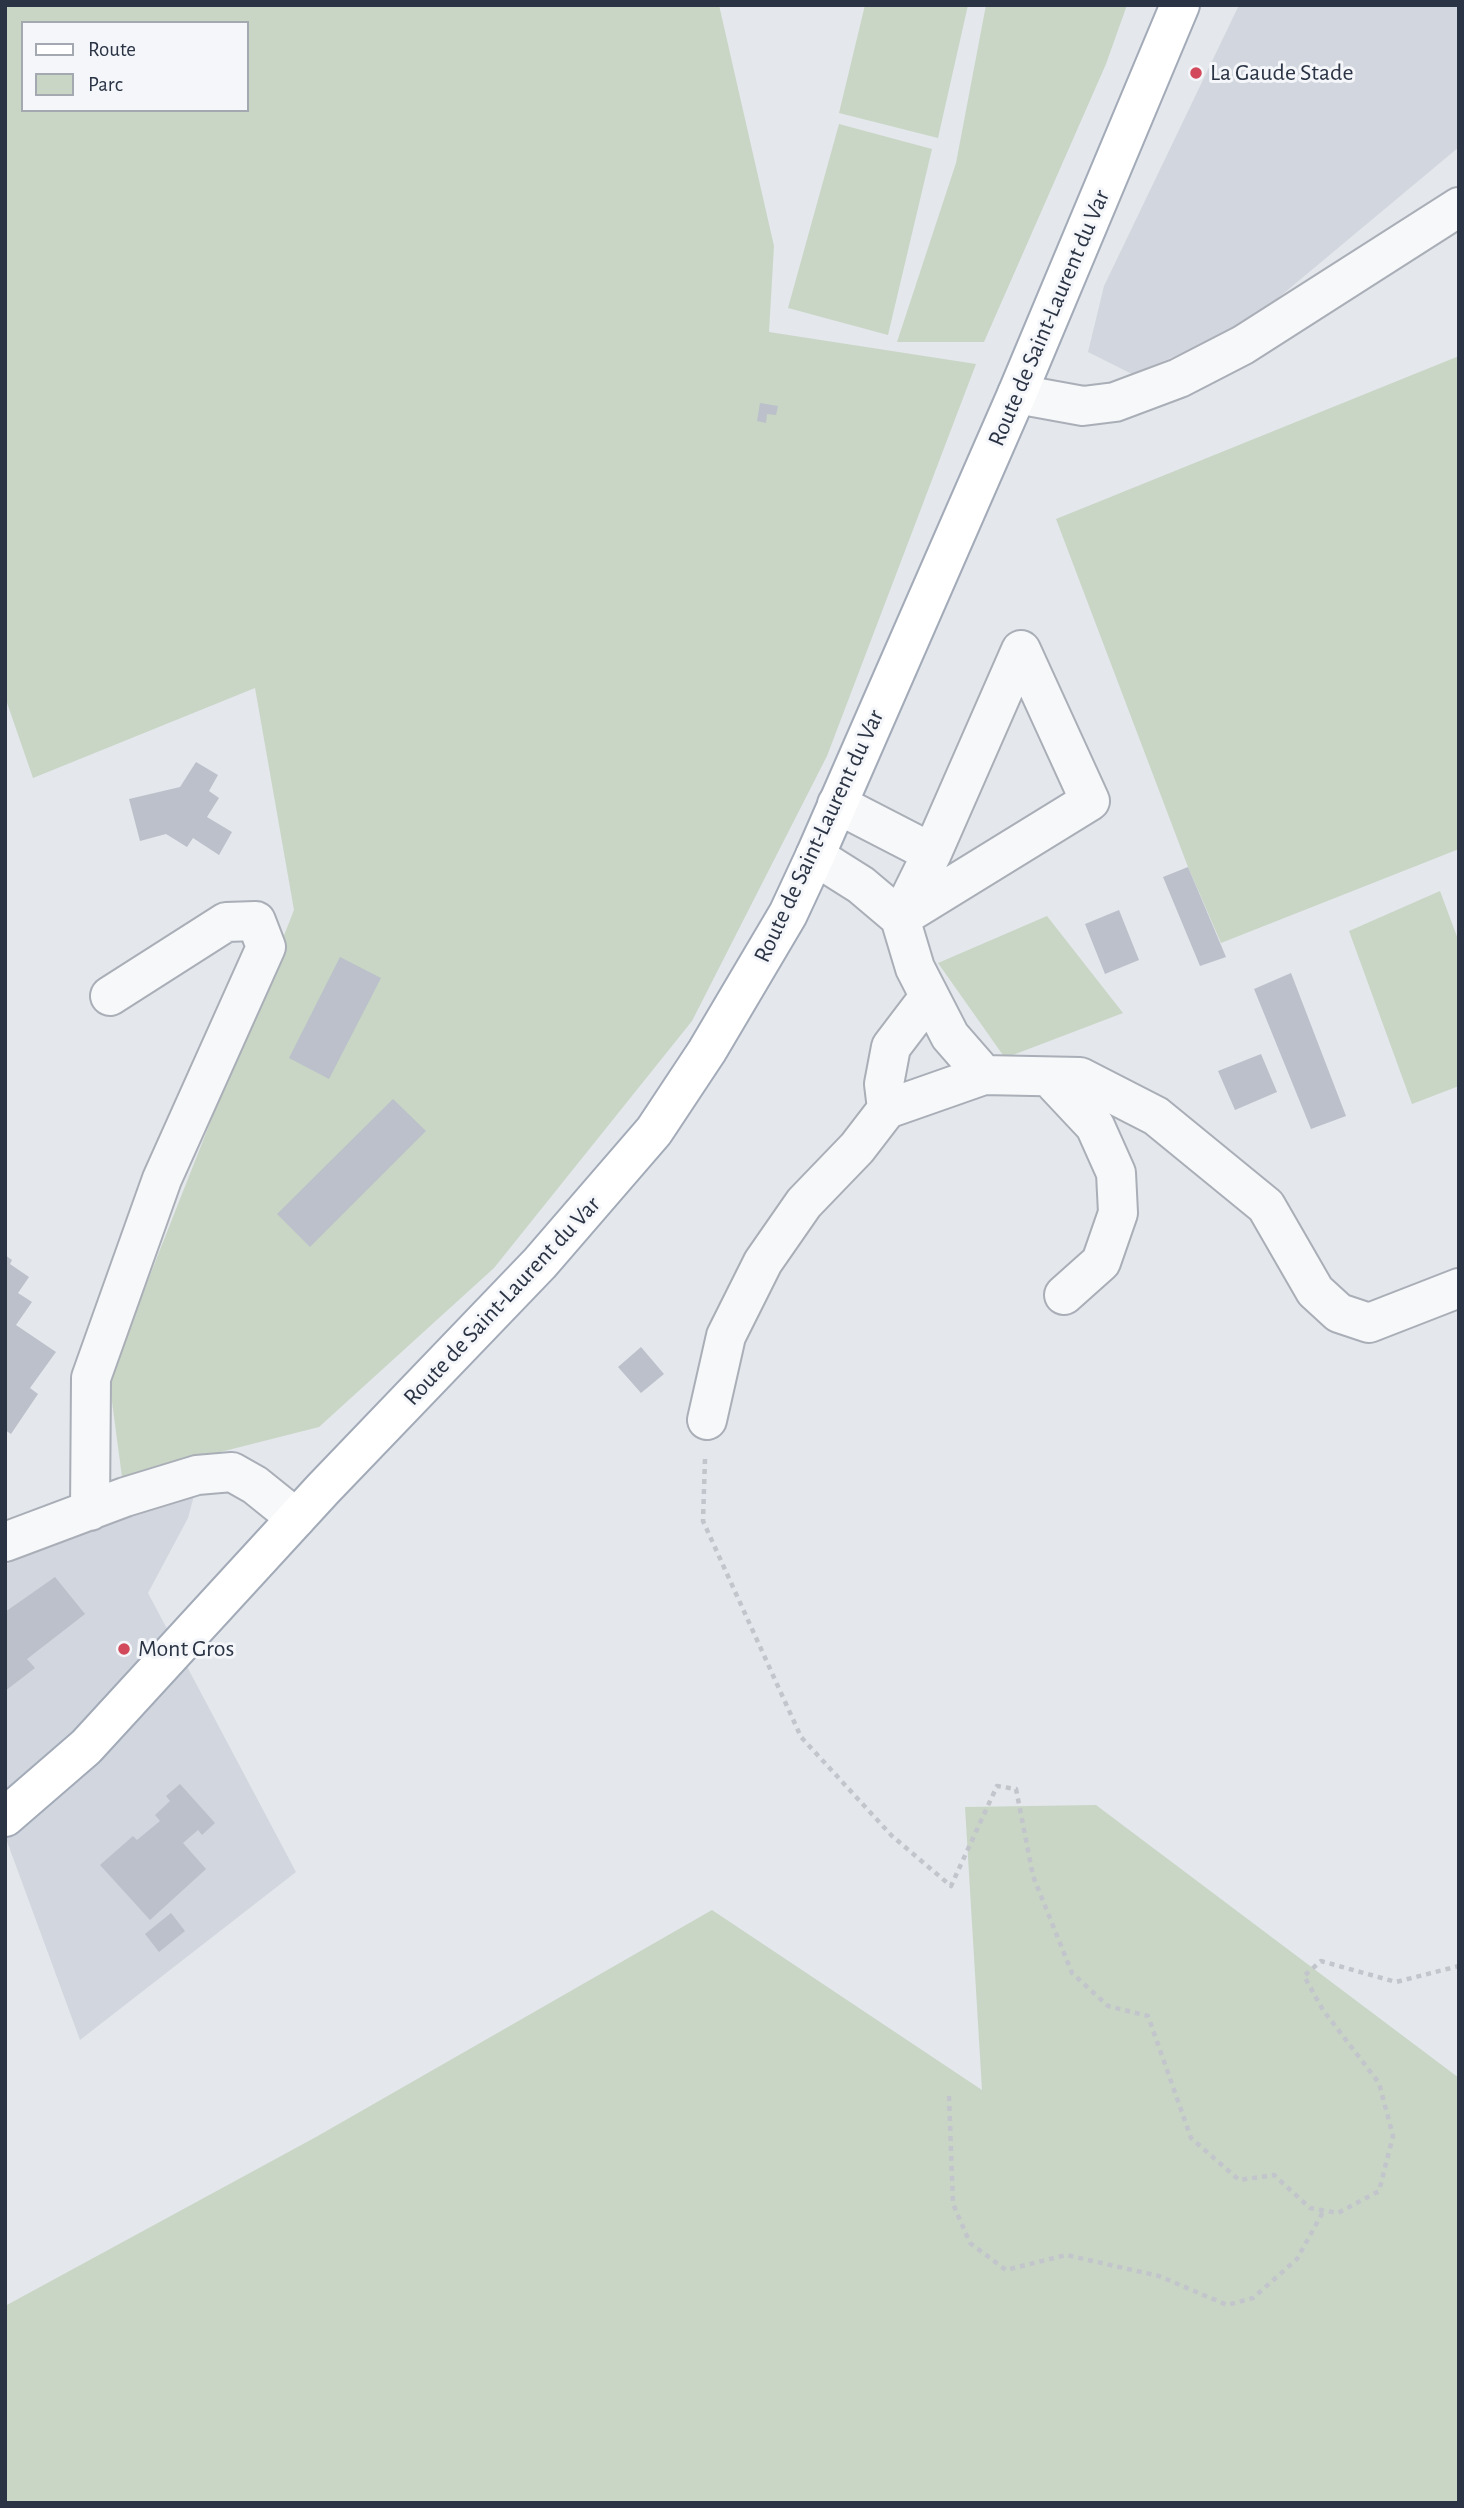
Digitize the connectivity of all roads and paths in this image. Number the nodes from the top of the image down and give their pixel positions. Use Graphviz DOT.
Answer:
graph roads {
  1 [pos="1180,5"];
  2 [pos="1459,207"];
  3 [pos="1017,394"];
  4 [pos="836,804"];
  5 [pos="932,853"];
  6 [pos="815,856"];
  7 [pos="900,918"];
  8 [pos="110,996"];
  9 [pos="929,997"];
  10 [pos="984,1075"];
  11 [pos="1049,1077"];
  12 [pos="887,1109"];
  13 [pos="1459,1288"];
  14 [pos="1064,1295"];
  15 [pos="707,1420"];
  16 [pos="90,1511"];
  17 [pos="296,1518"];
  18 [pos="5,1542"];
  19 [pos="5,1817"];
  20 [pos="1459,1966"];
  21 [pos="949,2096"];
  22 [pos="1324,2210"];
  1 -- 3 [label="main road, Route de Saint-Laurent du Var"];
  2 -- 3 [label="street"];
  3 -- 4 [label="main road, Route de Saint-Laurent du Var"];
  4 -- 5 [label="street"];
  4 -- 6 [label="main road, Route de Saint-Laurent du Var"];
  5 -- 7 [label="street"];
  5 -- 7 [label="street"];
  6 -- 7 [label="street"];
  6 -- 17 [label="main road, Route de Saint-Laurent du Var"];
  7 -- 9 [label="street"];
  8 -- 16 [label="street"];
  9 -- 10 [label="street"];
  9 -- 12 [label="street"];
  10 -- 11 [label="street"];
  10 -- 12 [label="street"];
  11 -- 13 [label="street"];
  11 -- 14 [label="street"];
  12 -- 15 [label="street"];
  15 -- 22 [label="path"];
  16 -- 17 [label="street"];
  16 -- 18 [label="street"];
  17 -- 19 [label="main road, Route de Saint-Laurent du Var"];
  20 -- 22 [label="path"];
  21 -- 22 [label="path"];
}
